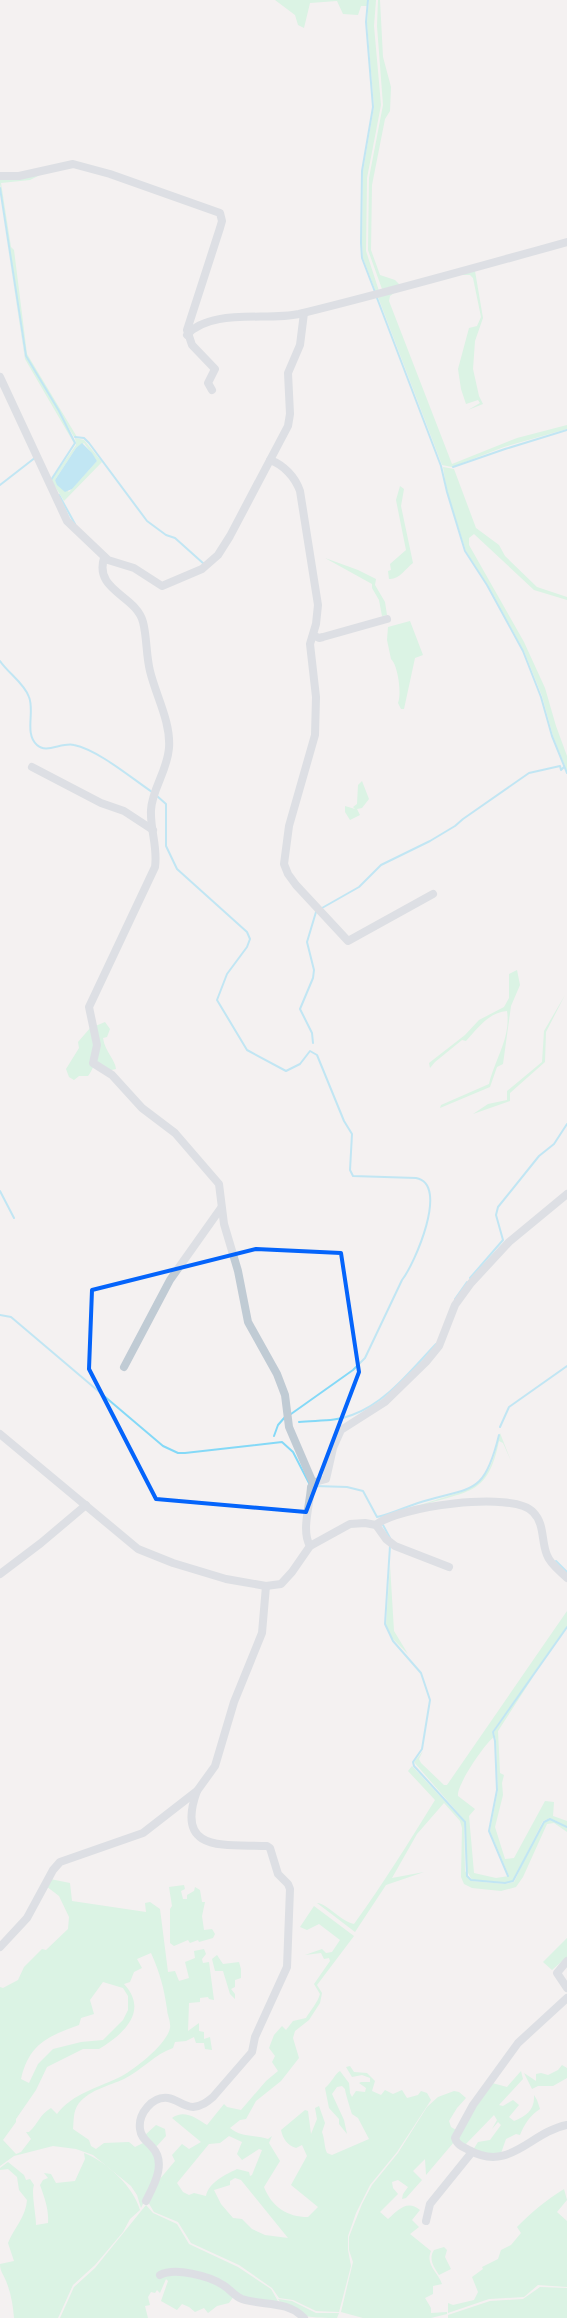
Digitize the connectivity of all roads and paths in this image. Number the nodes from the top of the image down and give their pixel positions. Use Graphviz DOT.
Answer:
graph roads {
  1 [pos="0,176"];
  2 [pos="567,242"];
  3 [pos="193,308"];
  4 [pos="304,313"];
  5 [pos="202,322"];
  6 [pos="187,335"];
  7 [pos="0,377"];
  8 [pos="212,390"];
  9 [pos="270,460"];
  10 [pos="104,558"];
  11 [pos="387,619"];
  12 [pos="313,635"];
  13 [pos="32,767"];
  14 [pos="153,830"];
  15 [pos="433,894"];
  16 [pos="567,1194"];
  17 [pos="221,1208"];
  18 [pos="124,1367"];
  19 [pos="0,1434"];
  20 [pos="313,1483"];
  21 [pos="86,1505"];
  22 [pos="376,1525"];
  23 [pos="310,1546"];
  24 [pos="449,1567"];
  25 [pos="0,1574"];
  26 [pos="567,1578"];
  27 [pos="266,1586"];
  28 [pos="197,1791"];
  29 [pos="0,1947"];
  30 [pos="567,1961"];
  31 [pos="567,1988"];
  32 [pos="567,1998"];
  33 [pos="567,2125"];
  34 [pos="472,2152"];
  35 [pos="146,2201"];
  36 [pos="426,2221"];
  37 [pos="160,2274"];
  38 [pos="304,2318"];
  1 -- 3 [label="street"];
  2 -- 4 [label="street"];
  3 -- 5 [label="street"];
  3 -- 6 [label="street"];
  4 -- 5 [label="street"];
  4 -- 9 [label="street"];
  5 -- 6 [label="street"];
  6 -- 8 [label="street"];
  7 -- 10 [label="street"];
  9 -- 10 [label="street"];
  9 -- 12 [label="street"];
  10 -- 14 [label="street"];
  11 -- 12 [label="street"];
  12 -- 15 [label="street"];
  13 -- 14 [label="street"];
  14 -- 17 [label="street"];
  16 -- 20 [label="street"];
  17 -- 18 [label="street"];
  17 -- 20 [label="street"];
  19 -- 21 [label="street"];
  20 -- 23 [label="street"];
  21 -- 25 [label="street"];
  21 -- 27 [label="street"];
  22 -- 23 [label="street"];
  22 -- 24 [label="street"];
  22 -- 26 [label="street"];
  23 -- 27 [label="street"];
  27 -- 28 [label="street"];
  28 -- 29 [label="street"];
  28 -- 35 [label="street"];
  30 -- 31 [label="street"];
  32 -- 34 [label="street"];
  33 -- 34 [label="street"];
  34 -- 36 [label="street"];
  37 -- 38 [label="street"];
}
